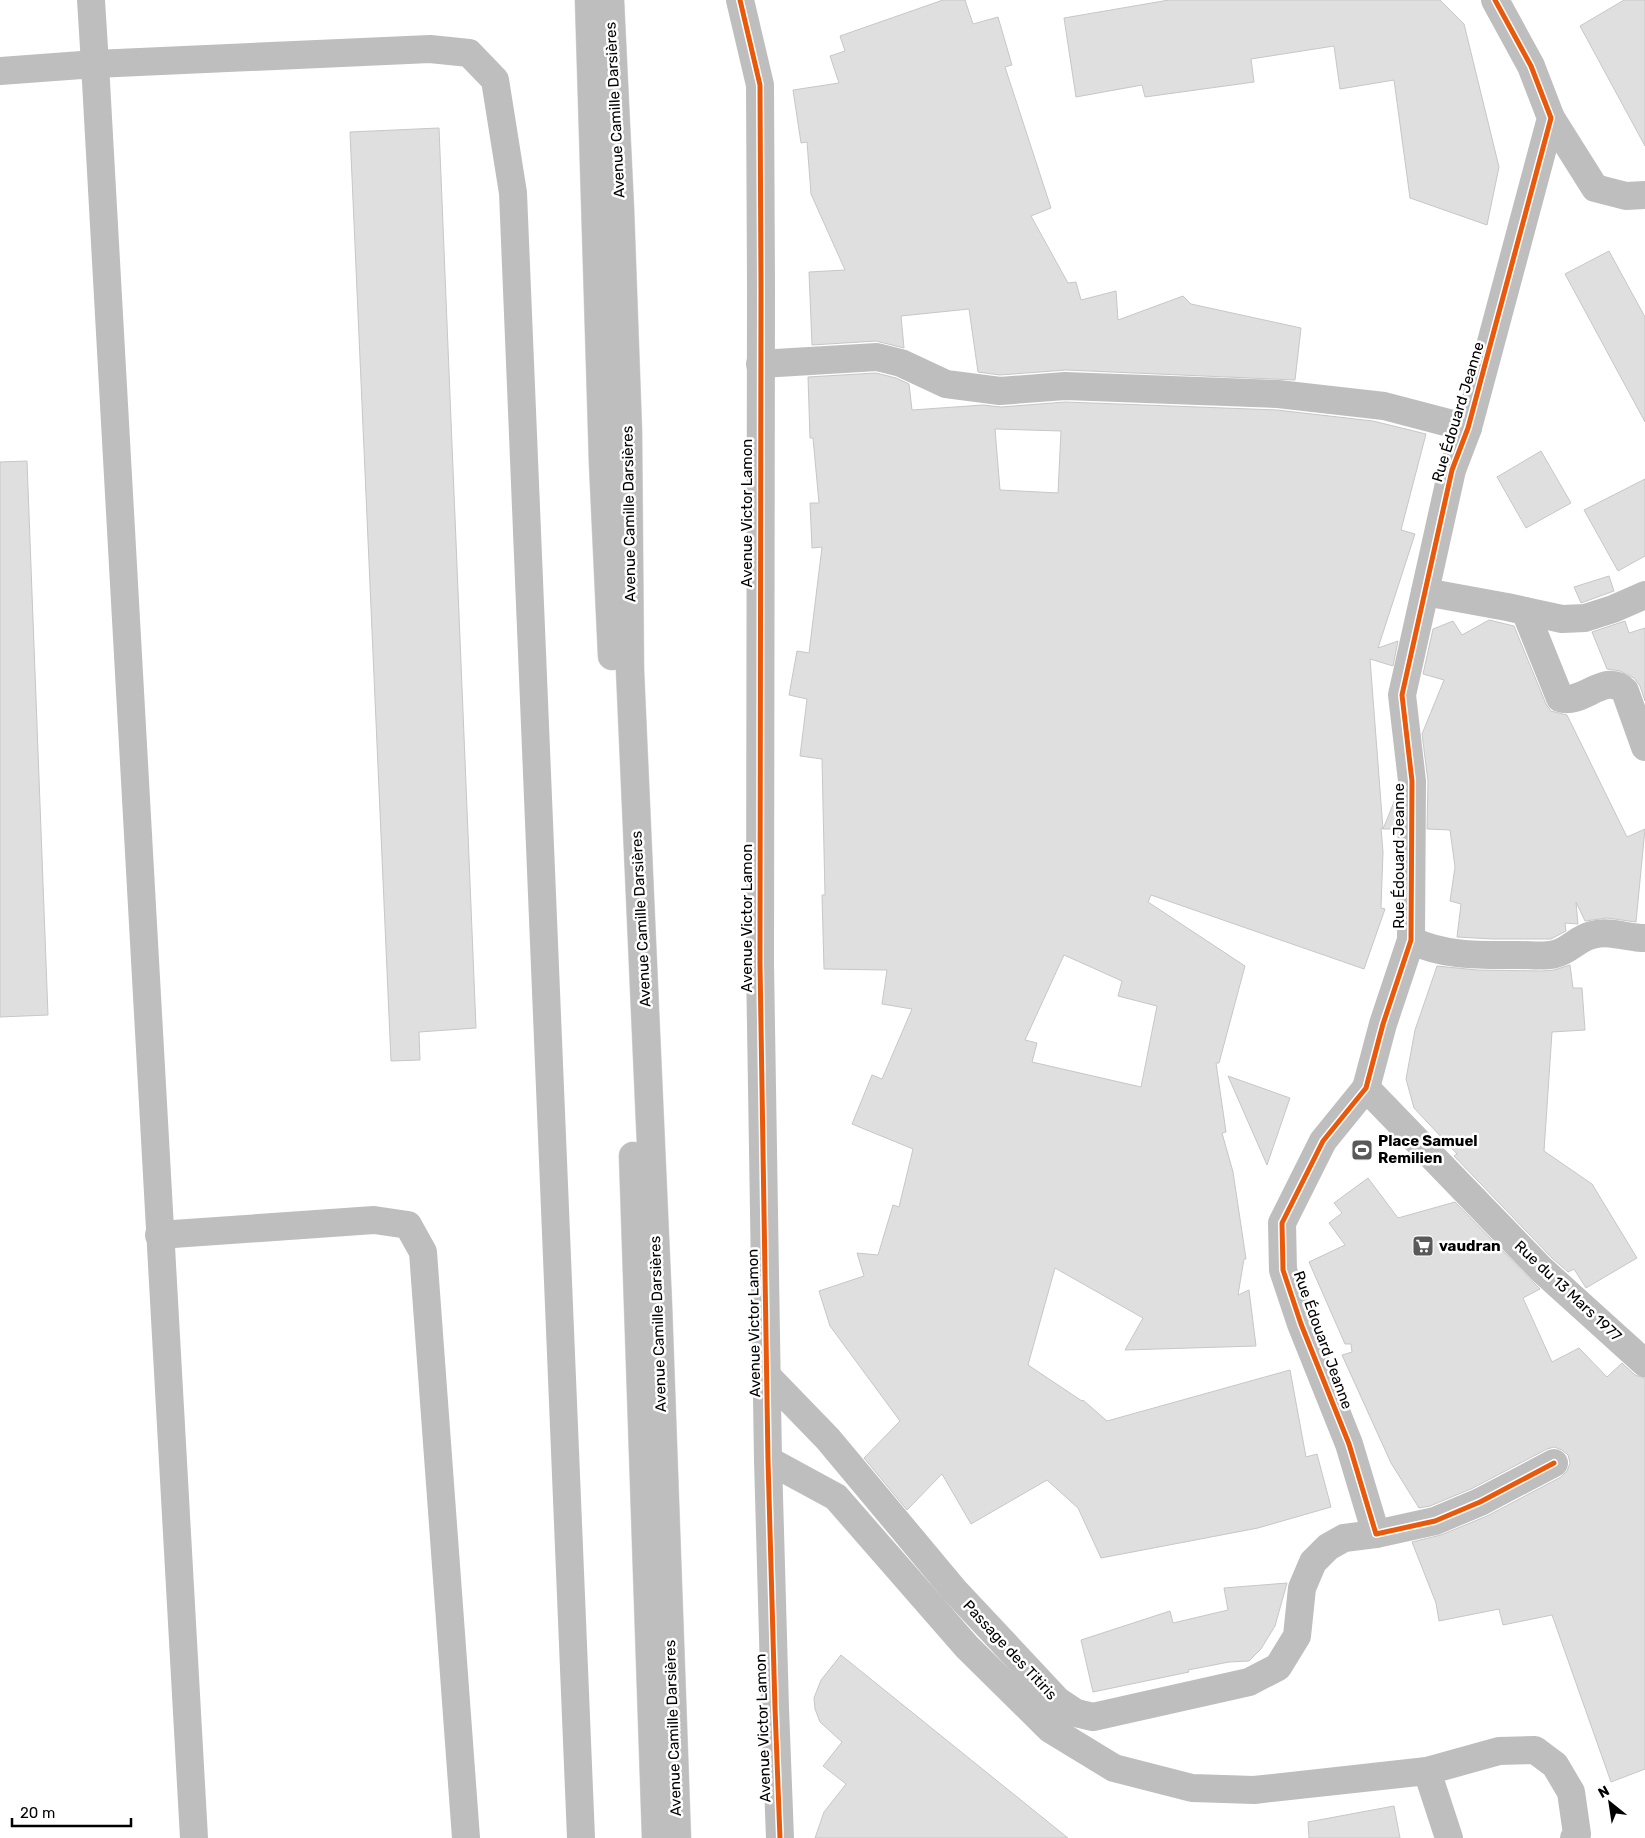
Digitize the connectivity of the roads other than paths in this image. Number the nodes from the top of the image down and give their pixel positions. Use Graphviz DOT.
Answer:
graph roads {
  1 [pos="91,0"];
  2 [pos="589,0"];
  3 [pos="610,0"];
  4 [pos="740,0"];
  5 [pos="1495,0"];
  6 [pos="95,64"];
  7 [pos="0,71"];
  8 [pos="1551,118"];
  9 [pos="1645,194"];
  10 [pos="760,364"];
  11 [pos="1468,428"];
  12 [pos="1425,592"];
  13 [pos="1645,595"];
  14 [pos="1525,611"];
  15 [pos="1645,748"];
  16 [pos="1645,938"];
  17 [pos="1411,940"];
  18 [pos="1366,1088"];
  19 [pos="159,1234"];
  20 [pos="1645,1364"];
  21 [pos="768,1376"];
  22 [pos="768,1460"];
  23 [pos="1554,1462"];
  24 [pos="1376,1534"];
  25 [pos="1427,1771"];
  26 [pos="194,1838"];
  27 [pos="466,1838"];
  28 [pos="581,1838"];
  29 [pos="656,1838"];
  30 [pos="677,1838"];
  31 [pos="780,1838"];
  32 [pos="1449,1838"];
  33 [pos="1574,1838"];
  1 -- 6 [label="street"];
  2 -- 29 [label="street, Avenue Camille Darsières"];
  3 -- 30 [label="street, Avenue Camille Darsières"];
  4 -- 10 [label="street, Avenue Victor Lamon"];
  5 -- 8 [label="street"];
  6 -- 7 [label="street"];
  6 -- 19 [label="street"];
  6 -- 28 [label="street"];
  8 -- 9 [label="street"];
  8 -- 11 [label="street, Rue Édouard Jeanne"];
  10 -- 11 [label="street"];
  10 -- 21 [label="street, Avenue Victor Lamon"];
  11 -- 12 [label="street, Rue Édouard Jeanne"];
  12 -- 14 [label="street"];
  12 -- 17 [label="street, Rue Édouard Jeanne"];
  13 -- 14 [label="street"];
  14 -- 15 [label="street"];
  16 -- 17 [label="street"];
  17 -- 18 [label="street, Rue Édouard Jeanne"];
  18 -- 20 [label="street, Rue du 13 Mars 1977"];
  18 -- 24 [label="street, Rue Édouard Jeanne"];
  19 -- 26 [label="street"];
  19 -- 27 [label="street"];
  21 -- 22 [label="street, Avenue Victor Lamon"];
  21 -- 24 [label="street, Passage des Titiris"];
  22 -- 25 [label="street"];
  22 -- 31 [label="street, Avenue Victor Lamon"];
  23 -- 24 [label="street"];
  25 -- 32 [label="street"];
  25 -- 33 [label="street"];
}
